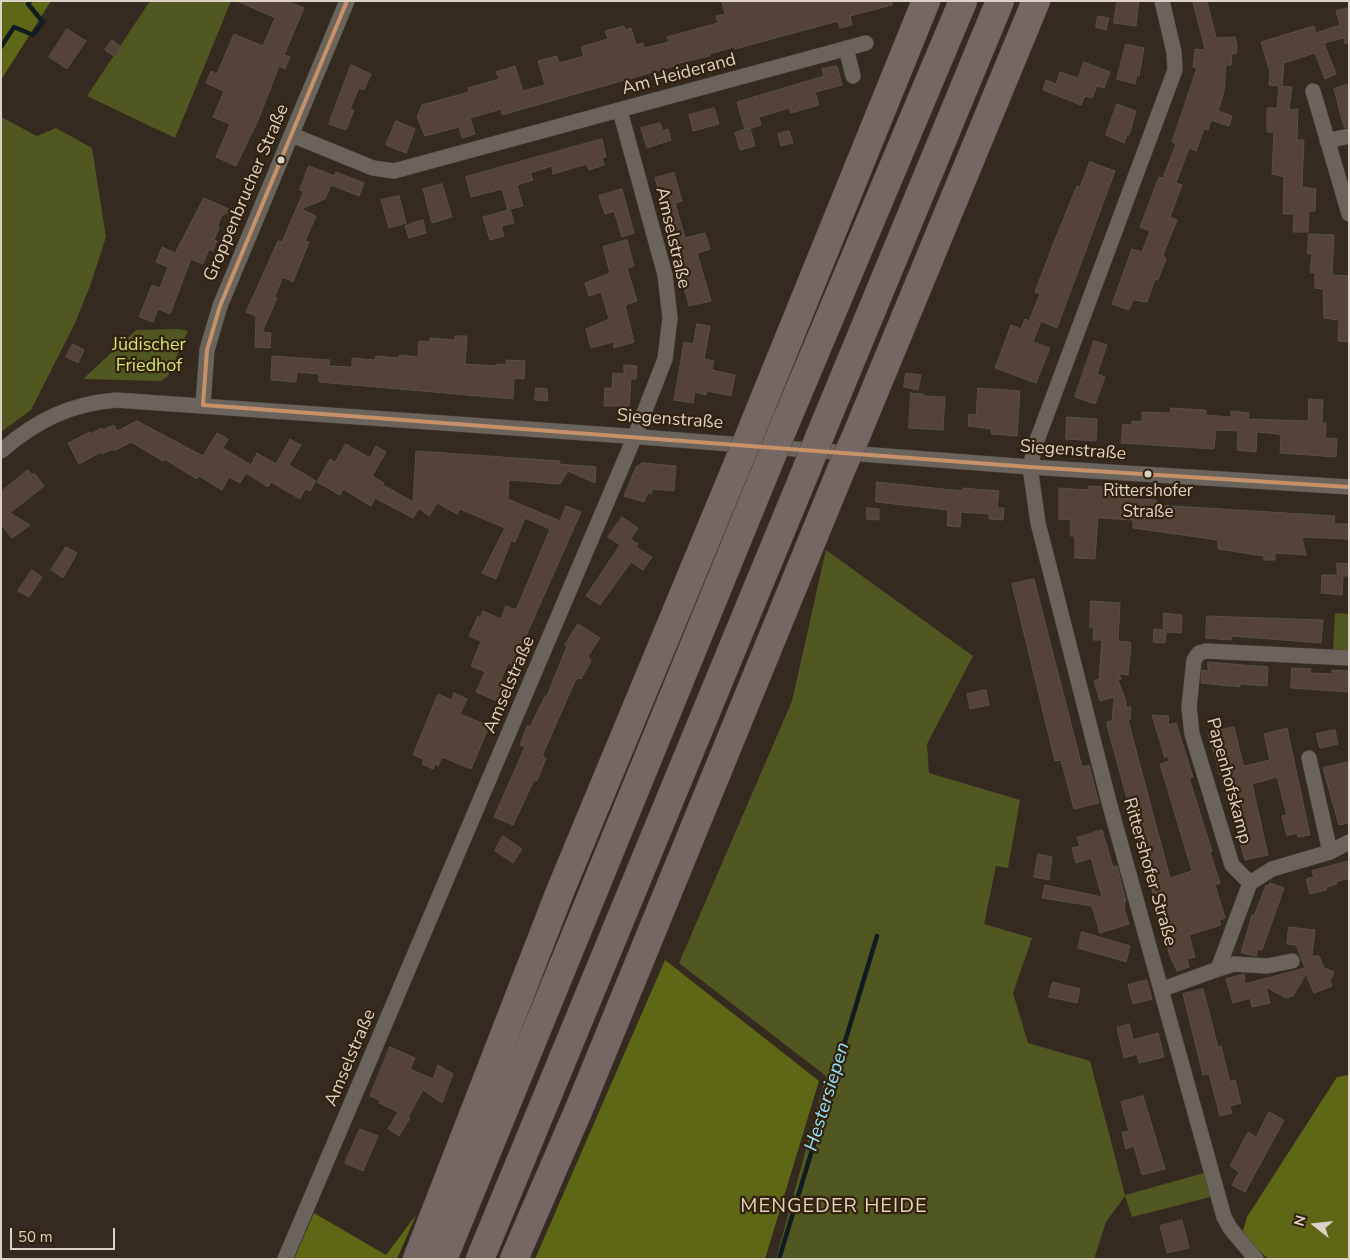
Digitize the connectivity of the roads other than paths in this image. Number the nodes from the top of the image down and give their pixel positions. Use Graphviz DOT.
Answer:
graph roads {
  1 [pos="347,1"];
  2 [pos="926,1"];
  3 [pos="963,1"];
  4 [pos="1000,1"];
  5 [pos="1036,1"];
  6 [pos="1162,1"];
  7 [pos="866,43"];
  8 [pos="846,48"];
  9 [pos="853,76"];
  10 [pos="1312,91"];
  11 [pos="620,111"];
  12 [pos="292,135"];
  13 [pos="1349,136"];
  14 [pos="1328,142"];
  15 [pos="1349,214"];
  16 [pos="203,405"];
  17 [pos="635,436"];
  18 [pos="1,451"];
  19 [pos="1030,467"];
  20 [pos="1349,487"];
  21 [pos="1349,658"];
  22 [pos="1310,758"];
  23 [pos="1349,842"];
  24 [pos="1330,852"];
  25 [pos="1250,882"];
  26 [pos="1292,961"];
  27 [pos="1218,969"];
  28 [pos="1163,989"];
  29 [pos="285,1259"];
  30 [pos="416,1259"];
  31 [pos="443,1259"];
  32 [pos="480,1259"];
  33 [pos="514,1259"];
  34 [pos="1256,1259"];
  1 -- 12 [label="street, Groppenbrucher Straße"];
  2 -- 30 [label="highway, bridge"];
  3 -- 31 [label="highway, bridge"];
  4 -- 32 [label="highway, bridge"];
  5 -- 33 [label="highway, bridge"];
  6 -- 19 [label="street, Rittershofer Straße"];
  7 -- 8 [label="street, Am Heiderand"];
  8 -- 9 [label="street"];
  8 -- 11 [label="street, Am Heiderand"];
  10 -- 14 [label="street"];
  11 -- 12 [label="street, Am Heiderand"];
  11 -- 17 [label="street, Amselstraße"];
  12 -- 16 [label="street, Groppenbrucher Straße"];
  13 -- 14 [label="street"];
  14 -- 15 [label="street"];
  16 -- 17 [label="street, Siegenstraße"];
  16 -- 18 [label="street, Siegenstraße"];
  17 -- 19 [label="street, Siegenstraße"];
  17 -- 29 [label="street, Amselstraße"];
  19 -- 20 [label="street, Siegenstraße"];
  19 -- 28 [label="street, Rittershofer Straße"];
  21 -- 25 [label="street, Papenhofskamp"];
  22 -- 24 [label="street"];
  23 -- 24 [label="street"];
  24 -- 25 [label="street"];
  25 -- 27 [label="street"];
  26 -- 27 [label="street"];
  27 -- 28 [label="street"];
  28 -- 34 [label="street, Rittershofer Straße"];
}
